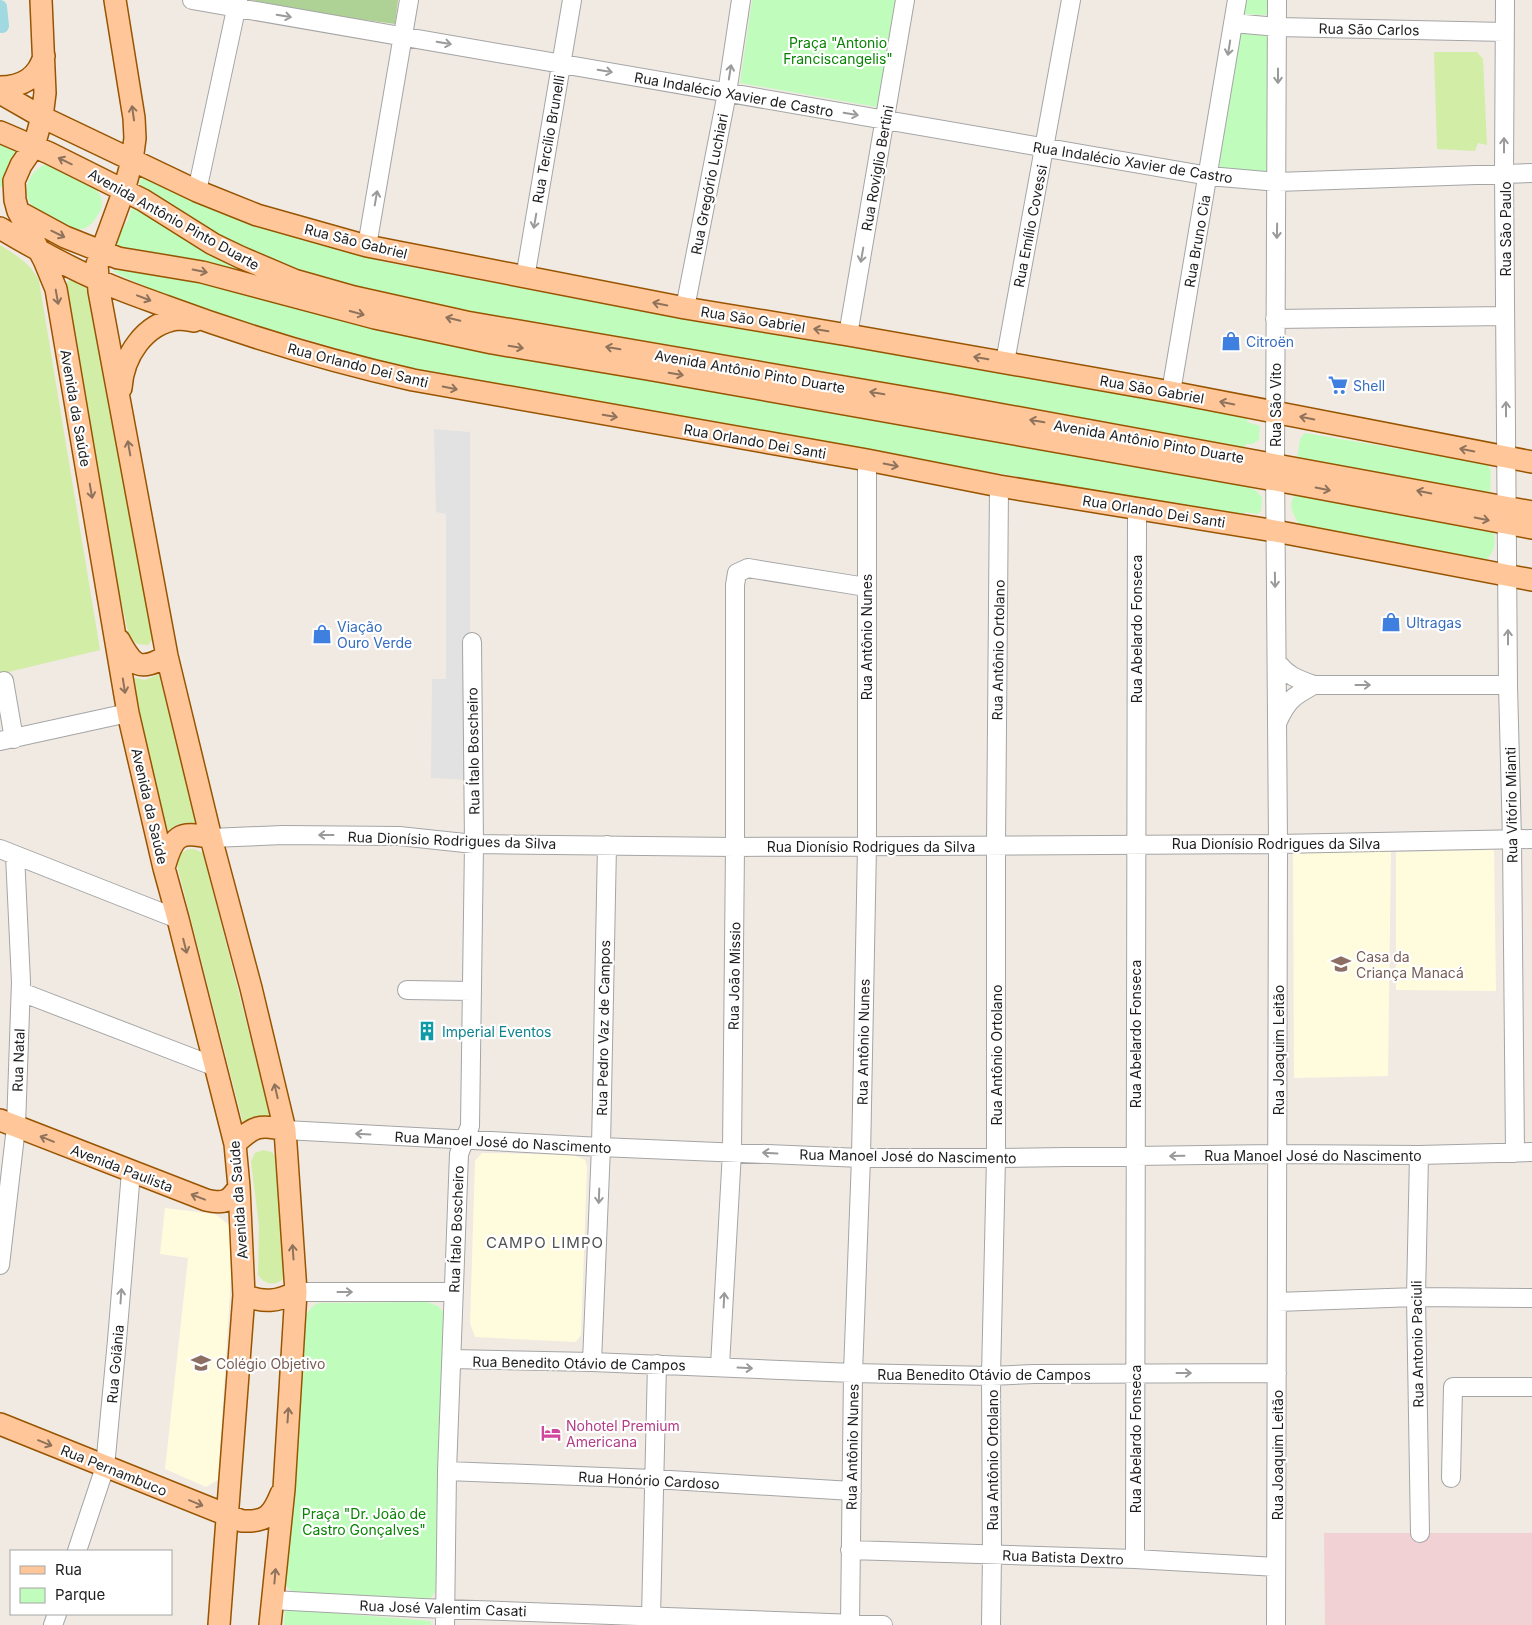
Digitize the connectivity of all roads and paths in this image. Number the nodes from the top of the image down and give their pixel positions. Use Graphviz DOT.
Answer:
graph roads {
  1 [pos="41,0"];
  2 [pos="115,0"];
  3 [pos="192,0"];
  4 [pos="409,0"];
  5 [pos="572,0"];
  6 [pos="741,0"];
  7 [pos="905,0"];
  8 [pos="1071,0"];
  9 [pos="1237,0"];
  10 [pos="1278,0"];
  11 [pos="1505,0"];
  12 [pos="237,4"];
  13 [pos="1233,23"];
  14 [pos="1278,28"];
  15 [pos="1505,32"];
  16 [pos="404,36"];
  17 [pos="44,53"];
  18 [pos="561,63"];
  19 [pos="0,87"];
  20 [pos="0,93"];
  21 [pos="727,93"];
  22 [pos="42,117"];
  23 [pos="885,120"];
  24 [pos="0,132"];
  25 [pos="34,146"];
  26 [pos="1044,148"];
  27 [pos="132,161"];
  28 [pos="1504,173"];
  29 [pos="1532,173"];
  30 [pos="1208,176"];
  31 [pos="1277,182"];
  32 [pos="124,190"];
  33 [pos="197,191"];
  34 [pos="9,205"];
  35 [pos="0,228"];
  36 [pos="367,246"];
  37 [pos="40,251"];
  38 [pos="101,252"];
  39 [pos="525,278"];
  40 [pos="98,281"];
  41 [pos="685,308"];
  42 [pos="1505,316"];
  43 [pos="1275,319"];
  44 [pos="207,322"];
  45 [pos="848,335"];
  46 [pos="1005,362"];
  47 [pos="1172,392"];
  48 [pos="120,400"];
  49 [pos="1275,412"];
  50 [pos="1506,457"];
  51 [pos="867,460"];
  52 [pos="1532,462"];
  53 [pos="1275,472"];
  54 [pos="999,486"];
  55 [pos="1137,508"];
  56 [pos="1532,512"];
  57 [pos="1506,516"];
  58 [pos="1532,528"];
  59 [pos="1274,531"];
  60 [pos="1507,575"];
  61 [pos="1532,580"];
  62 [pos="866,587"];
  63 [pos="115,633"];
  64 [pos="472,642"];
  65 [pos="167,656"];
  66 [pos="1277,662"];
  67 [pos="4,681"];
  68 [pos="1314,685"];
  69 [pos="1508,685"];
  70 [pos="128,713"];
  71 [pos="1278,721"];
  72 [pos="7,740"];
  73 [pos="211,838"];
  74 [pos="1532,839"];
  75 [pos="1512,840"];
  76 [pos="474,844"];
  77 [pos="1135,844"];
  78 [pos="1278,844"];
  79 [pos="607,845"];
  80 [pos="996,845"];
  81 [pos="735,846"];
  82 [pos="867,846"];
  83 [pos="7,852"];
  84 [pos="164,868"];
  85 [pos="178,919"];
  86 [pos="407,990"];
  87 [pos="472,991"];
  88 [pos="21,992"];
  89 [pos="216,1067"];
  90 [pos="8,1123"];
  91 [pos="285,1130"];
  92 [pos="464,1140"];
  93 [pos="235,1144"];
  94 [pos="601,1147"];
  95 [pos="732,1152"];
  96 [pos="1524,1152"];
  97 [pos="1278,1154"];
  98 [pos="1419,1155"];
  99 [pos="1135,1156"];
  100 [pos="861,1158"];
  101 [pos="996,1158"];
  102 [pos="131,1172"];
  103 [pos="239,1186"];
  104 [pos="0,1265"];
  105 [pos="296,1292"];
  106 [pos="454,1292"];
  107 [pos="244,1295"];
  108 [pos="1416,1298"];
  109 [pos="1532,1298"];
  110 [pos="1277,1302"];
  111 [pos="452,1360"];
  112 [pos="592,1362"];
  113 [pos="657,1364"];
  114 [pos="720,1366"];
  115 [pos="853,1373"];
  116 [pos="1277,1373"];
  117 [pos="1135,1374"];
  118 [pos="991,1376"];
  119 [pos="1532,1387"];
  120 [pos="0,1424"];
  121 [pos="105,1466"];
  122 [pos="447,1471"];
  123 [pos="1451,1478"];
  124 [pos="654,1480"];
  125 [pos="284,1489"];
  126 [pos="852,1491"];
  127 [pos="228,1516"];
  128 [pos="1420,1533"];
  129 [pos="77,1550"];
  130 [pos="850,1550"];
  131 [pos="992,1555"];
  132 [pos="1135,1559"];
  133 [pos="1276,1567"];
  134 [pos="272,1600"];
  135 [pos="651,1616"];
  136 [pos="445,1617"];
  137 [pos="850,1624"];
  138 [pos="219,1625"];
  139 [pos="270,1625"];
  140 [pos="883,1625"];
  141 [pos="991,1625"];
  142 [pos="1276,1625"];
  1 -- 17 [label="main road, Avenida da Saúde"];
  27 -- 2 [label="main road, one-way"];
  3 -- 12 [label="street, Rua Indalécio Xavier de Castro"];
  4 -- 16 [label="street"];
  5 -- 18 [label="street, Rua Tercílio Brunelli"];
  21 -- 6 [label="street, Rua Gregório Luchiari, one-way"];
  7 -- 23 [label="street, Rua Roviglio Bertini"];
  8 -- 26 [label="street, Rua Emílio Covessi"];
  9 -- 13 [label="street, Rua Bruno Cia"];
  10 -- 14 [label="street, Rua São Vito"];
  11 -- 15 [label="street, Rua São Paulo"];
  12 -- 16 [label="street, Rua Indalécio Xavier de Castro, one-way"];
  12 -- 33 [label="street"];
  13 -- 14 [label="street, Rua São Carlos"];
  13 -- 30 [label="street, Rua Bruno Cia, one-way"];
  14 -- 15 [label="street, Rua São Carlos"];
  14 -- 31 [label="street, Rua São Vito, one-way"];
  28 -- 15 [label="street, Rua São Paulo, one-way"];
  16 -- 18 [label="street, Rua Indalécio Xavier de Castro, one-way"];
  36 -- 16 [label="street, one-way"];
  17 -- 19 [label="main road"];
  17 -- 22 [label="main road, Avenida da Saúde"];
  18 -- 21 [label="street, Rua Indalécio Xavier de Castro, one-way"];
  18 -- 39 [label="street, Rua Tercílio Brunelli, one-way"];
  20 -- 22 [label="main road, Rua São Gabriel"];
  21 -- 23 [label="street, Rua Indalécio Xavier de Castro, one-way"];
  21 -- 41 [label="street, Rua Gregório Luchiari"];
  22 -- 25 [label="main road, Avenida da Saúde"];
  22 -- 27 [label="main road, Rua São Gabriel"];
  23 -- 26 [label="street, Rua Indalécio Xavier de Castro"];
  23 -- 45 [label="street, Rua Roviglio Bertini, one-way"];
  24 -- 25 [label="main road, Avenida Antônio Pinto Duarte"];
  32 -- 25 [label="main road, Avenida Antônio Pinto Duarte, one-way"];
  25 -- 34 [label="main road, Avenida da Saúde"];
  26 -- 30 [label="street, Rua Indalécio Xavier de Castro"];
  26 -- 46 [label="street, Rua Emílio Covessi"];
  27 -- 32 [label="main road"];
  27 -- 33 [label="main road, Rua São Gabriel"];
  28 -- 29 [label="street, Rua Indalécio Xavier de Castro"];
  28 -- 31 [label="street, Rua Indalécio Xavier de Castro"];
  28 -- 42 [label="street, Rua São Paulo"];
  30 -- 31 [label="street, Rua Indalécio Xavier de Castro"];
  30 -- 47 [label="street, Rua Bruno Cia"];
  31 -- 43 [label="street, Rua São Vito, one-way"];
  32 -- 38 [label="main road"];
  53 -- 32 [label="main road, Avenida Antônio Pinto Duarte, one-way"];
  33 -- 36 [label="main road, Rua São Gabriel"];
  34 -- 37 [label="main road, Avenida da Saúde"];
  34 -- 38 [label="main road, Avenida Antônio Pinto Duarte, one-way"];
  35 -- 37 [label="main road, Rua Orlando Dei Santi"];
  36 -- 39 [label="main road, Rua São Gabriel"];
  37 -- 40 [label="main road, Rua Orlando Dei Santi"];
  37 -- 63 [label="main road, Avenida da Saúde, one-way"];
  38 -- 40 [label="main road"];
  38 -- 53 [label="main road, Avenida Antônio Pinto Duarte, one-way"];
  41 -- 39 [label="main road, Rua São Gabriel, one-way"];
  40 -- 44 [label="main road, Rua Orlando Dei Santi, one-way"];
  40 -- 48 [label="main road"];
  45 -- 41 [label="main road, Rua São Gabriel, one-way"];
  42 -- 43 [label="street"];
  50 -- 42 [label="street, Rua São Paulo, one-way"];
  43 -- 49 [label="street, Rua São Vito"];
  44 -- 48 [label="main road"];
  44 -- 51 [label="main road, Rua Orlando Dei Santi, one-way"];
  46 -- 45 [label="main road, Rua São Gabriel, one-way"];
  46 -- 47 [label="main road, Rua São Gabriel"];
  49 -- 47 [label="main road, Rua São Gabriel, one-way"];
  65 -- 48 [label="main road, one-way"];
  50 -- 49 [label="main road, Rua São Gabriel, one-way"];
  49 -- 53 [label="street, Rua São Vito"];
  50 -- 52 [label="main road, Rua São Gabriel"];
  50 -- 57 [label="street, Rua Vitório Mianti"];
  51 -- 54 [label="main road, Rua Orlando Dei Santi, one-way"];
  51 -- 62 [label="street, Rua Antônio Nunes"];
  53 -- 57 [label="main road, Avenida Antônio Pinto Duarte"];
  53 -- 59 [label="street, Rua São Vito"];
  54 -- 55 [label="main road, Rua Orlando Dei Santi"];
  54 -- 80 [label="street, Rua Antônio Ortolano"];
  55 -- 59 [label="main road, Rua Orlando Dei Santi"];
  55 -- 77 [label="street, Rua Abelardo Fonseca"];
  56 -- 57 [label="main road, Avenida Antônio Pinto Duarte"];
  57 -- 58 [label="main road, Avenida Antônio Pinto Duarte"];
  57 -- 60 [label="street, Rua Vitório Mianti"];
  59 -- 60 [label="main road, Rua Orlando Dei Santi"];
  59 -- 66 [label="street, Rua São Vito, one-way"];
  60 -- 61 [label="main road, Rua Orlando Dei Santi"];
  69 -- 60 [label="street, Rua Vitório Mianti, one-way"];
  62 -- 81 [label="street, Rua João Missio"];
  62 -- 82 [label="street, Rua Antônio Nunes"];
  63 -- 65 [label="main road"];
  63 -- 70 [label="main road, Avenida da Saúde, one-way"];
  64 -- 76 [label="street, Rua Ítalo Boscheiro"];
  65 -- 73 [label="main road"];
  66 -- 68 [label="street"];
  66 -- 71 [label="street, Rua São Vito"];
  67 -- 72 [label="street"];
  68 -- 69 [label="street, one-way"];
  68 -- 71 [label="street"];
  69 -- 75 [label="street, Rua Vitório Mianti"];
  70 -- 72 [label="street"];
  70 -- 84 [label="main road, Avenida da Saúde"];
  71 -- 78 [label="street, Rua Joaquim Leitão"];
  76 -- 73 [label="street, Rua Dionísio Rodrigues da Silva, one-way"];
  73 -- 84 [label="main road"];
  91 -- 73 [label="main road, one-way"];
  74 -- 75 [label="street, Rua Dionísio Rodrigues da Silva"];
  75 -- 78 [label="street, Rua Dionísio Rodrigues da Silva"];
  75 -- 96 [label="street, Rua Vitório Mianti"];
  76 -- 79 [label="street, Rua Dionísio Rodrigues da Silva"];
  76 -- 87 [label="street, Rua Ítalo Boscheiro"];
  77 -- 78 [label="street, Rua Dionísio Rodrigues da Silva"];
  77 -- 80 [label="street, Rua Dionísio Rodrigues da Silva"];
  77 -- 99 [label="street, Rua Abelardo Fonseca"];
  78 -- 97 [label="street, Rua Joaquim Leitão"];
  79 -- 81 [label="street, Rua Dionísio Rodrigues da Silva"];
  79 -- 94 [label="street, Rua Pedro Vaz de Campos"];
  80 -- 82 [label="street, Rua Dionísio Rodrigues da Silva"];
  80 -- 101 [label="street, Rua Antônio Ortolano"];
  81 -- 82 [label="street, Rua Dionísio Rodrigues da Silva"];
  81 -- 95 [label="street, Rua João Missio"];
  82 -- 100 [label="street, Rua Antônio Nunes"];
  83 -- 85 [label="street"];
  83 -- 88 [label="street, Rua Natal"];
  84 -- 85 [label="main road, Avenida da Saúde"];
  85 -- 89 [label="main road, Avenida da Saúde, one-way"];
  86 -- 87 [label="street"];
  87 -- 92 [label="street, Rua Ítalo Boscheiro"];
  88 -- 89 [label="street"];
  88 -- 90 [label="street, Rua Natal"];
  89 -- 93 [label="main road, Avenida da Saúde"];
  102 -- 90 [label="main road, Avenida Paulista, one-way"];
  90 -- 104 [label="street, Rua Natal"];
  92 -- 91 [label="street, Rua Manoel José do Nascimento, one-way"];
  91 -- 93 [label="main road"];
  105 -- 91 [label="main road, one-way"];
  92 -- 94 [label="street, Rua Manoel José do Nascimento"];
  92 -- 106 [label="street, Rua Ítalo Boscheiro"];
  93 -- 103 [label="main road, Avenida da Saúde"];
  94 -- 95 [label="street, Rua Manoel José do Nascimento"];
  94 -- 112 [label="street, Rua Pedro Vaz de Campos, one-way"];
  100 -- 95 [label="street, Rua Manoel José do Nascimento, one-way"];
  114 -- 95 [label="street, Rua João Missio, one-way"];
  96 -- 98 [label="street, Rua Manoel José do Nascimento"];
  97 -- 98 [label="street, Rua Manoel José do Nascimento"];
  97 -- 99 [label="street, Rua Manoel José do Nascimento, one-way"];
  97 -- 110 [label="street, Rua Joaquim Leitão"];
  98 -- 108 [label="street, Rua Antonio Paciuli"];
  99 -- 101 [label="street, Rua Manoel José do Nascimento"];
  99 -- 117 [label="street, Rua Abelardo Fonseca"];
  100 -- 101 [label="street, Rua Manoel José do Nascimento"];
  100 -- 115 [label="street, Rua Antônio Nunes"];
  101 -- 118 [label="street, Rua Antônio Ortolano"];
  103 -- 102 [label="main road, Avenida Paulista, one-way"];
  121 -- 102 [label="street, Rua Goiânia, one-way"];
  103 -- 107 [label="main road, Avenida da Saúde"];
  105 -- 106 [label="street, one-way"];
  105 -- 107 [label="main road"];
  125 -- 105 [label="main road, one-way"];
  106 -- 111 [label="street, Rua Ítalo Boscheiro"];
  107 -- 127 [label="main road, Avenida da Saúde"];
  108 -- 109 [label="street"];
  108 -- 110 [label="street"];
  108 -- 128 [label="street, Rua Antonio Paciuli"];
  110 -- 116 [label="street, Rua Joaquim Leitão"];
  111 -- 112 [label="street, Rua Benedito Otávio de Campos"];
  111 -- 122 [label="street, Rua Ítalo Boscheiro"];
  112 -- 113 [label="street, Rua Benedito Otávio de Campos"];
  113 -- 114 [label="street, Rua Benedito Otávio de Campos"];
  113 -- 124 [label="street"];
  114 -- 115 [label="street, Rua Benedito Otávio de Campos, one-way"];
  115 -- 118 [label="street, Rua Benedito Otávio de Campos"];
  115 -- 126 [label="street, Rua Antônio Nunes"];
  117 -- 116 [label="street, Rua Benedito Otávio de Campos, one-way"];
  116 -- 133 [label="street, Rua Joaquim Leitão"];
  117 -- 118 [label="street, Rua Benedito Otávio de Campos"];
  117 -- 132 [label="street, Rua Abelardo Fonseca"];
  118 -- 131 [label="street, Rua Antônio Ortolano"];
  119 -- 123 [label="street"];
  120 -- 121 [label="main road, Rua Pernambuco, one-way"];
  121 -- 127 [label="main road, Rua Pernambuco, one-way"];
  121 -- 129 [label="street, Rua Goiânia"];
  122 -- 124 [label="street, Rua Honório Cardoso"];
  122 -- 136 [label="street, Rua Ítalo Boscheiro"];
  124 -- 126 [label="street, Rua Honório Cardoso"];
  124 -- 135 [label="street"];
  125 -- 127 [label="main road, Rua Pernambuco"];
  134 -- 125 [label="main road, one-way"];
  126 -- 130 [label="street, Rua Antônio Nunes"];
  127 -- 138 [label="main road, Avenida da Saúde"];
  130 -- 131 [label="street, Rua Batista Dextro"];
  130 -- 137 [label="street, Rua Antônio Nunes"];
  131 -- 132 [label="street, Rua Batista Dextro"];
  131 -- 141 [label="street, Rua Antônio Ortolano"];
  132 -- 133 [label="street, Rua Batista Dextro"];
  133 -- 142 [label="street, Rua Joaquim Leitão"];
  134 -- 136 [label="street, Rua José Valentim Casati"];
  134 -- 139 [label="main road"];
  135 -- 136 [label="street, Rua José Valentim Casati"];
  135 -- 137 [label="street, Rua José Valentim Casati"];
  137 -- 140 [label="street, Rua José Valentim Casati"];
}
